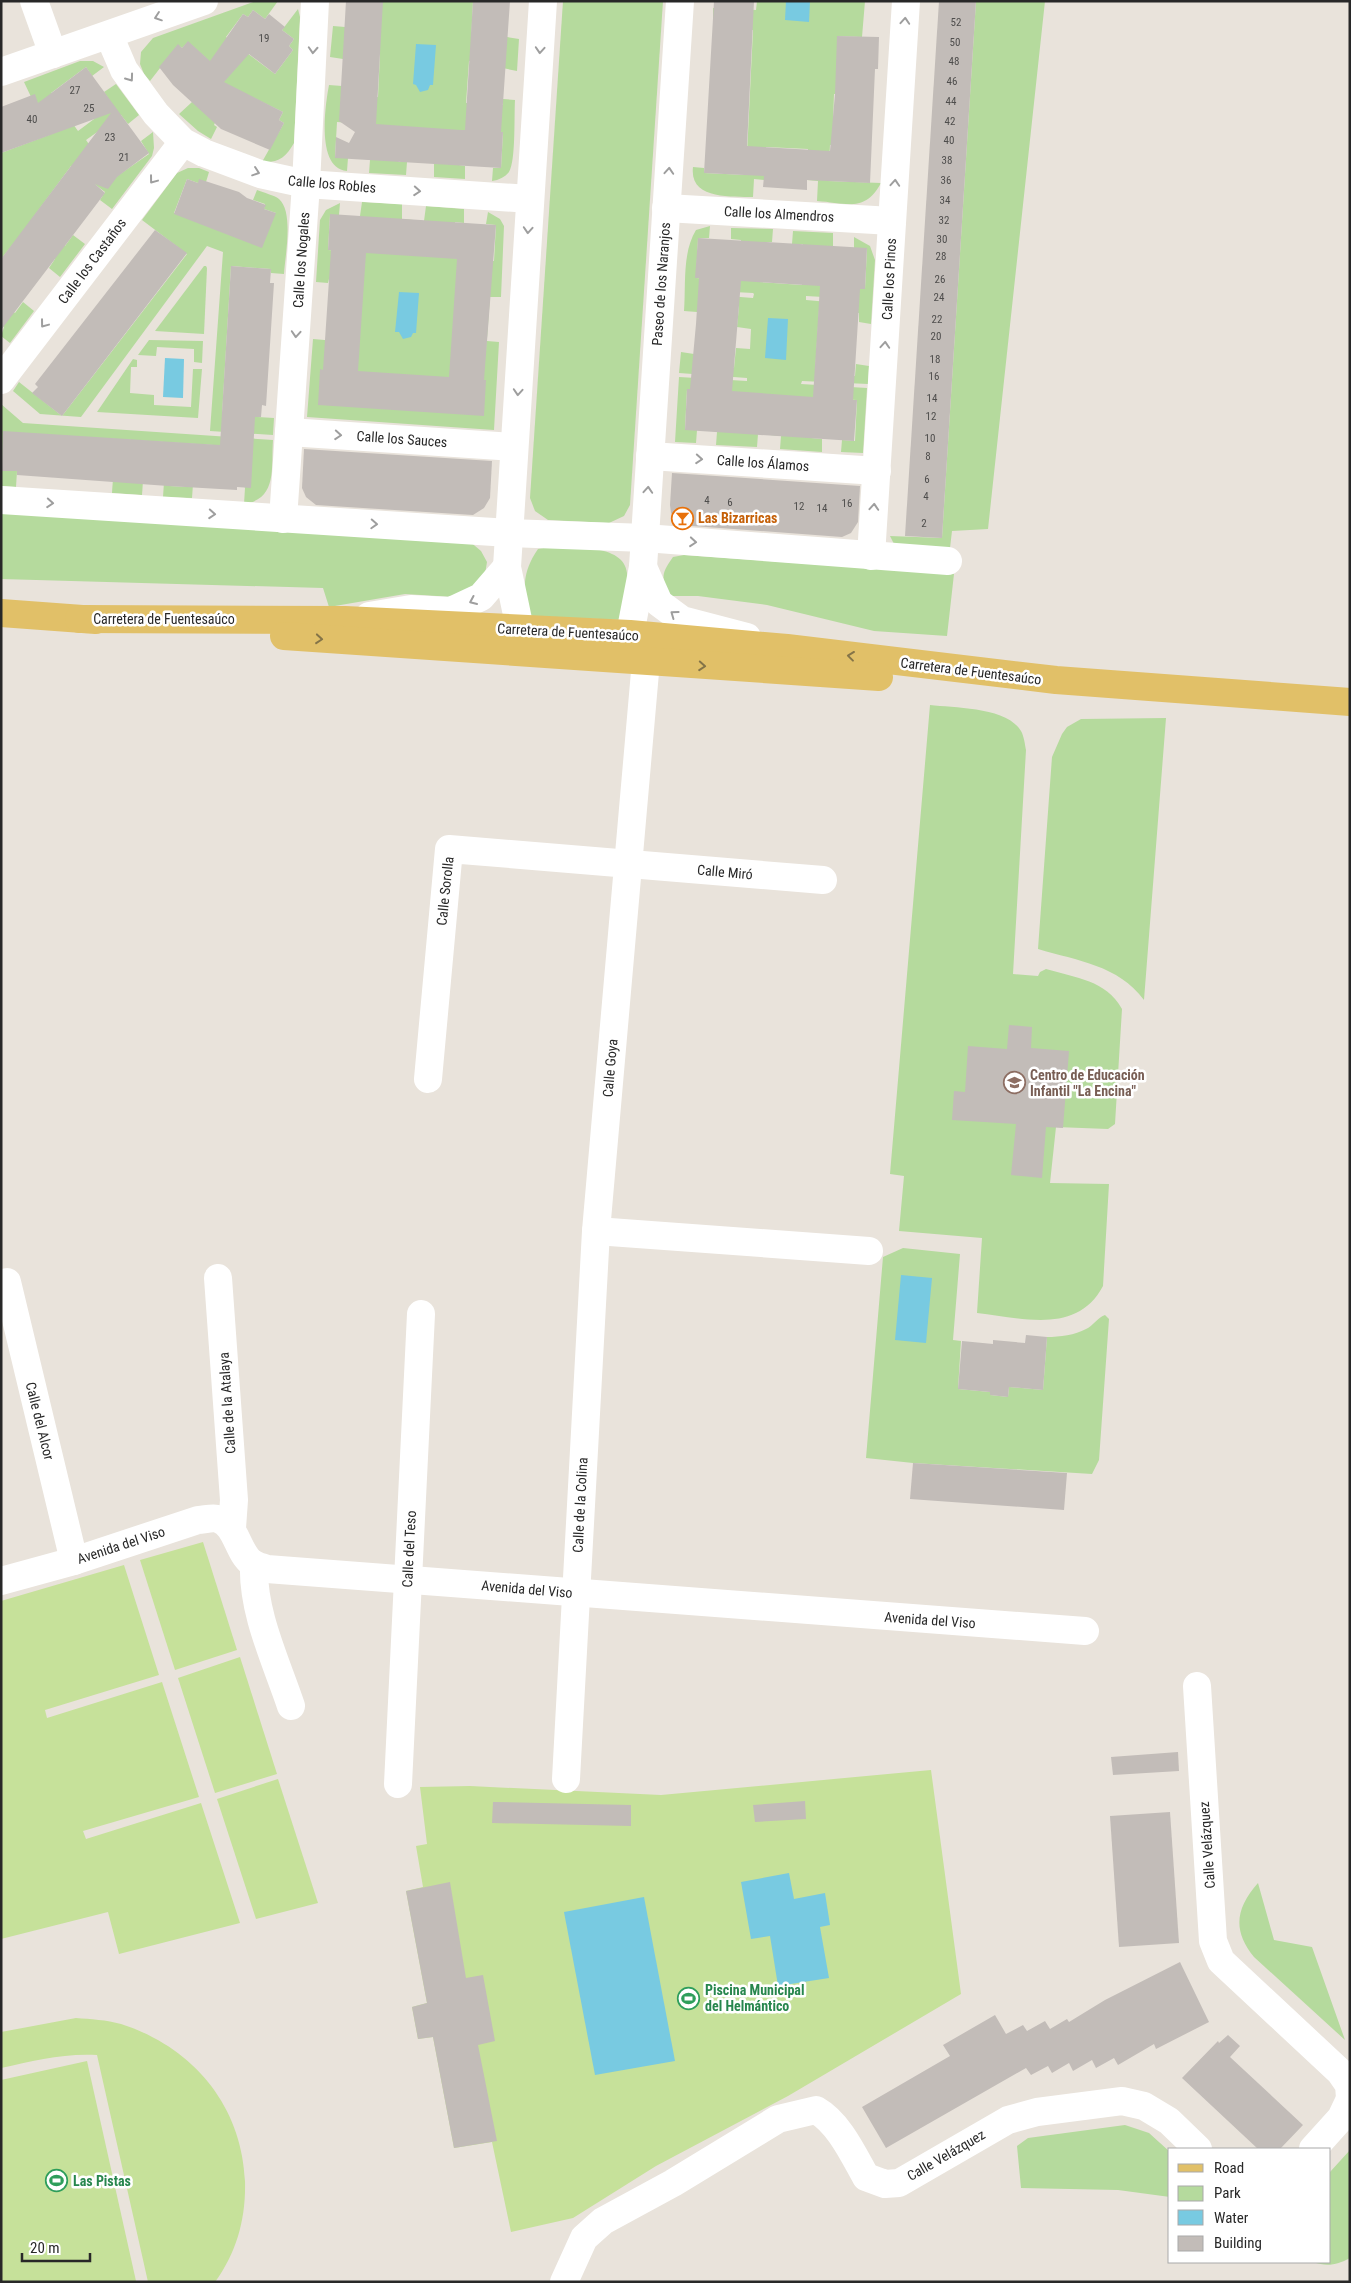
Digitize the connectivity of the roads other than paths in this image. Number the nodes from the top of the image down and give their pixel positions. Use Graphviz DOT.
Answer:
graph roads {
  1 [pos="34,1"];
  2 [pos="315,1"];
  3 [pos="543,1"];
  4 [pos="680,1"];
  5 [pos="906,1"];
  6 [pos="199,2"];
  7 [pos="109,34"];
  8 [pos="53,54"];
  9 [pos="1,72"];
  10 [pos="183,142"];
  11 [pos="306,184"];
  12 [pos="530,199"];
  13 [pos="666,208"];
  14 [pos="892,221"];
  15 [pos="1,380"];
  16 [pos="289,432"];
  17 [pos="514,447"];
  18 [pos="650,456"];
  19 [pos="877,471"];
  20 [pos="1,500"];
  21 [pos="283,519"];
  22 [pos="509,532"];
  23 [pos="644,538"];
  24 [pos="872,556"];
  25 [pos="948,561"];
  26 [pos="507,566"];
  27 [pos="643,567"];
  28 [pos="1,614"];
  29 [pos="79,619"];
  30 [pos="345,620"];
  31 [pos="630,634"];
  32 [pos="526,641"];
  33 [pos="712,642"];
  34 [pos="787,648"];
  35 [pos="641,662"];
  36 [pos="1056,680"];
  37 [pos="1350,702"];
  38 [pos="627,864"];
  39 [pos="823,880"];
  40 [pos="428,1079"];
  41 [pos="596,1231"];
  42 [pos="869,1251"];
  43 [pos="218,1278"];
  44 [pos="7,1282"];
  45 [pos="421,1314"];
  46 [pos="232,1528"];
  47 [pos="74,1561"];
  48 [pos="254,1564"];
  49 [pos="408,1579"];
  50 [pos="1,1581"];
  51 [pos="575,1593"];
  52 [pos="1085,1631"];
  53 [pos="1197,1686"];
  54 [pos="291,1706"];
  55 [pos="566,1779"];
  56 [pos="398,1784"];
  57 [pos="1350,2098"];
  58 [pos="1197,2148"];
  59 [pos="1314,2148"];
  60 [pos="564,2282"];
  1 -- 8 [label="street"];
  2 -- 11 [label="street, Calle los Nogales, one-way"];
  3 -- 12 [label="street, one-way"];
  13 -- 4 [label="street, Paseo de los Naranjos, one-way"];
  14 -- 5 [label="street, Calle los Pinos, one-way"];
  6 -- 7 [label="street, one-way"];
  7 -- 8 [label="street"];
  7 -- 10 [label="street, Calle los Robles, one-way"];
  8 -- 9 [label="street"];
  10 -- 11 [label="street, Calle los Robles, one-way"];
  10 -- 15 [label="street, Calle los Castaños, one-way"];
  11 -- 12 [label="street, Calle los Robles, one-way"];
  11 -- 16 [label="street, Calle los Nogales, one-way"];
  12 -- 17 [label="street, one-way"];
  13 -- 14 [label="street, Calle los Almendros"];
  13 -- 18 [label="street, Paseo de los Naranjos"];
  19 -- 14 [label="street, Calle los Pinos, one-way"];
  16 -- 17 [label="street, Calle los Sauces, one-way"];
  16 -- 21 [label="street, Calle los Nogales"];
  17 -- 22 [label="street"];
  18 -- 19 [label="street, Calle los Álamos, one-way"];
  23 -- 18 [label="street, Paseo de los Naranjos, one-way"];
  24 -- 19 [label="street, Calle los Pinos, one-way"];
  20 -- 21 [label="street, one-way"];
  21 -- 22 [label="street, one-way"];
  22 -- 23 [label="street"];
  22 -- 26 [label="street"];
  23 -- 24 [label="street, one-way"];
  23 -- 27 [label="street, Paseo de los Naranjos"];
  24 -- 25 [label="street"];
  26 -- 30 [label="street, one-way"];
  26 -- 32 [label="street"];
  27 -- 31 [label="street, Paseo de los Naranjos"];
  34 -- 27 [label="street, Paseo de los Naranjos, one-way"];
  28 -- 29 [label="main road, Carretera de Fuentesaúco"];
  29 -- 30 [label="main road, Carretera de Fuentesaúco"];
  29 -- 32 [label="main road, Carretera de Fuentesaúco, one-way"];
  30 -- 32 [label="main road, Carretera de Fuentesaúco"];
  31 -- 32 [label="main road"];
  31 -- 33 [label="main road, Carretera de Fuentesaúco"];
  31 -- 35 [label="street, Calle Goya"];
  32 -- 35 [label="main road, Carretera de Fuentesaúco"];
  33 -- 34 [label="main road, Carretera de Fuentesaúco"];
  33 -- 35 [label="main road"];
  36 -- 34 [label="main road, Carretera de Fuentesaúco, one-way"];
  35 -- 36 [label="main road, Carretera de Fuentesaúco, one-way"];
  35 -- 38 [label="street, Calle Goya"];
  36 -- 37 [label="main road, Carretera de Fuentesaúco"];
  38 -- 39 [label="street, Calle Miró"];
  38 -- 40 [label="street, Calle Sorolla"];
  38 -- 41 [label="street, Calle Goya"];
  41 -- 42 [label="street"];
  41 -- 51 [label="street, Calle de la Colina"];
  43 -- 46 [label="street, Calle de la Atalaya"];
  44 -- 47 [label="street, Calle del Alcor"];
  45 -- 49 [label="street, Calle del Teso"];
  46 -- 47 [label="street, Avenida del Viso"];
  46 -- 48 [label="street"];
  47 -- 50 [label="street, Avenida del Viso"];
  48 -- 49 [label="street, Avenida del Viso"];
  48 -- 54 [label="street"];
  49 -- 51 [label="street, Avenida del Viso"];
  49 -- 56 [label="street, Calle del Teso"];
  51 -- 52 [label="street, Avenida del Viso"];
  51 -- 55 [label="street, Calle de la Colina"];
  53 -- 57 [label="street, Calle Velázquez"];
  57 -- 59 [label="street, Calle Velázquez"];
  58 -- 60 [label="street, Calle Velázquez"];
}
